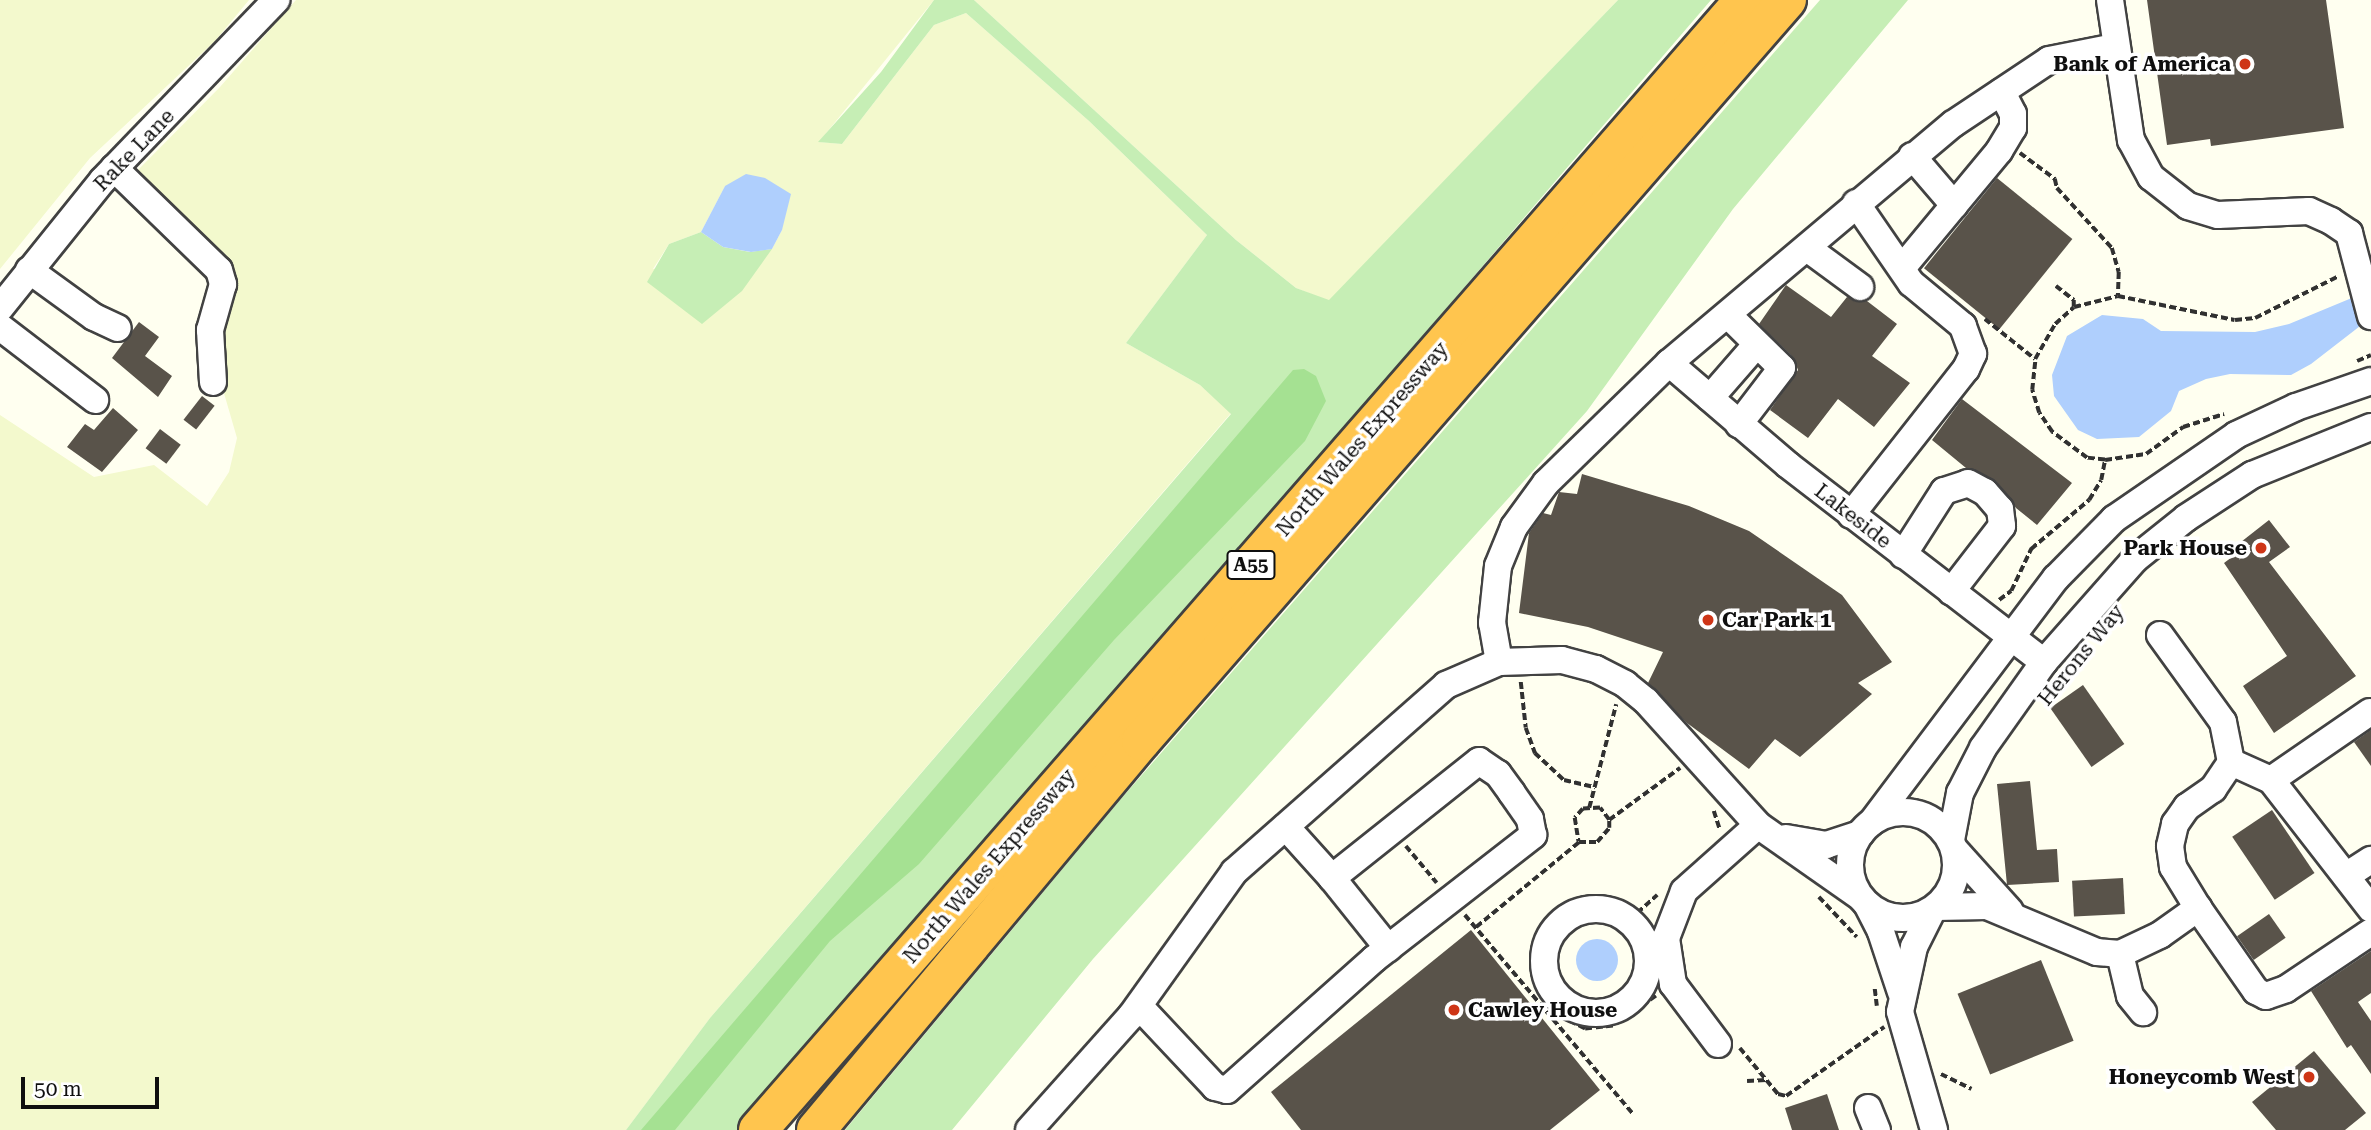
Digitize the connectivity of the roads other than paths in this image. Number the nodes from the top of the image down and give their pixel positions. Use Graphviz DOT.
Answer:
graph roads {
  1 [pos="276,0"];
  2 [pos="1744,0"];
  3 [pos="1787,0"];
  4 [pos="2110,0"];
  5 [pos="2115,47"];
  6 [pos="2002,92"];
  7 [pos="1912,156"];
  8 [pos="114,168"];
  9 [pos="1856,203"];
  10 [pos="1954,205"];
  11 [pos="1807,248"];
  12 [pos="1902,268"];
  13 [pos="29,270"];
  14 [pos="1860,287"];
  15 [pos="0,308"];
  16 [pos="1729,316"];
  17 [pos="2371,316"];
  18 [pos="0,327"];
  19 [pos="118,328"];
  20 [pos="1756,345"];
  21 [pos="1669,363"];
  22 [pos="2371,381"];
  23 [pos="213,382"];
  24 [pos="1710,398"];
  25 [pos="95,400"];
  26 [pos="1740,424"];
  27 [pos="2371,427"];
  28 [pos="1852,515"];
  29 [pos="1903,555"];
  30 [pos="1951,592"];
  31 [pos="2161,635"];
  32 [pos="2008,637"];
  33 [pos="1508,661"];
  34 [pos="2044,662"];
  35 [pos="2370,712"];
  36 [pos="2231,762"];
  37 [pos="2271,780"];
  38 [pos="1286,827"];
  39 [pos="1866,828"];
  40 [pos="1770,831"];
  41 [pos="1953,845"];
  42 [pos="2371,860"];
  43 [pos="2346,876"];
  44 [pos="1332,878"];
  45 [pos="1670,899"];
  46 [pos="1863,900"];
  47 [pos="2198,908"];
  48 [pos="1934,909"];
  49 [pos="2371,909"];
  50 [pos="2011,913"];
  51 [pos="1630,921"];
  52 [pos="2371,932"];
  53 [pos="1388,948"];
  54 [pos="2120,954"];
  55 [pos="1666,962"];
  56 [pos="1653,990"];
  57 [pos="1139,1006"];
  58 [pos="2143,1012"];
  59 [pos="1894,1014"];
  60 [pos="1727,1043"];
  61 [pos="758,1130"];
  62 [pos="816,1130"];
  63 [pos="1029,1130"];
  64 [pos="1934,1130"];
  1 -- 8 [label="street, Rake Lane"];
  2 -- 61 [label="highway, North Wales Expressway / A55"];
  3 -- 62 [label="highway, North Wales Expressway / A55"];
  4 -- 5 [label="street"];
  5 -- 6 [label="street"];
  5 -- 17 [label="street"];
  6 -- 7 [label="street"];
  6 -- 10 [label="street"];
  7 -- 9 [label="street"];
  7 -- 10 [label="street"];
  8 -- 13 [label="street, Rake Lane"];
  8 -- 23 [label="street"];
  9 -- 11 [label="street"];
  9 -- 12 [label="street"];
  10 -- 12 [label="street"];
  11 -- 14 [label="street"];
  11 -- 16 [label="street"];
  12 -- 28 [label="street"];
  13 -- 15 [label="street, Rake Lane"];
  13 -- 19 [label="street"];
  16 -- 20 [label="street"];
  16 -- 21 [label="street"];
  18 -- 25 [label="street"];
  20 -- 24 [label="street"];
  20 -- 26 [label="street"];
  21 -- 24 [label="street, Lakeside"];
  21 -- 33 [label="street"];
  22 -- 32 [label="street"];
  24 -- 26 [label="street, Lakeside"];
  26 -- 28 [label="street, Lakeside"];
  27 -- 34 [label="street, Herons Way"];
  28 -- 29 [label="street, Lakeside"];
  29 -- 30 [label="street, Lakeside"];
  29 -- 30 [label="street"];
  30 -- 32 [label="street, Lakeside"];
  31 -- 36 [label="street"];
  32 -- 34 [label="street, Lakeside"];
  32 -- 39 [label="street"];
  33 -- 38 [label="street"];
  33 -- 40 [label="street"];
  34 -- 41 [label="street, Herons Way"];
  35 -- 37 [label="street"];
  36 -- 37 [label="street"];
  36 -- 47 [label="street"];
  37 -- 43 [label="street"];
  38 -- 44 [label="street"];
  38 -- 57 [label="street"];
  39 -- 40 [label="street"];
  39 -- 41 [label="street"];
  39 -- 46 [label="street"];
  40 -- 45 [label="street"];
  40 -- 46 [label="street"];
  41 -- 48 [label="street"];
  41 -- 50 [label="street"];
  42 -- 43 [label="street"];
  43 -- 49 [label="street"];
  44 -- 53 [label="street"];
  44 -- 53 [label="street"];
  45 -- 51 [label="street"];
  45 -- 55 [label="street"];
  46 -- 48 [label="street"];
  46 -- 59 [label="street"];
  47 -- 52 [label="street"];
  47 -- 54 [label="street"];
  48 -- 50 [label="street"];
  48 -- 59 [label="street"];
  50 -- 54 [label="street"];
  51 -- 56 [label="street"];
  51 -- 56 [label="street"];
  53 -- 57 [label="street"];
  54 -- 58 [label="street"];
  55 -- 56 [label="street"];
  55 -- 60 [label="street"];
  57 -- 63 [label="street"];
  59 -- 64 [label="street"];
}
